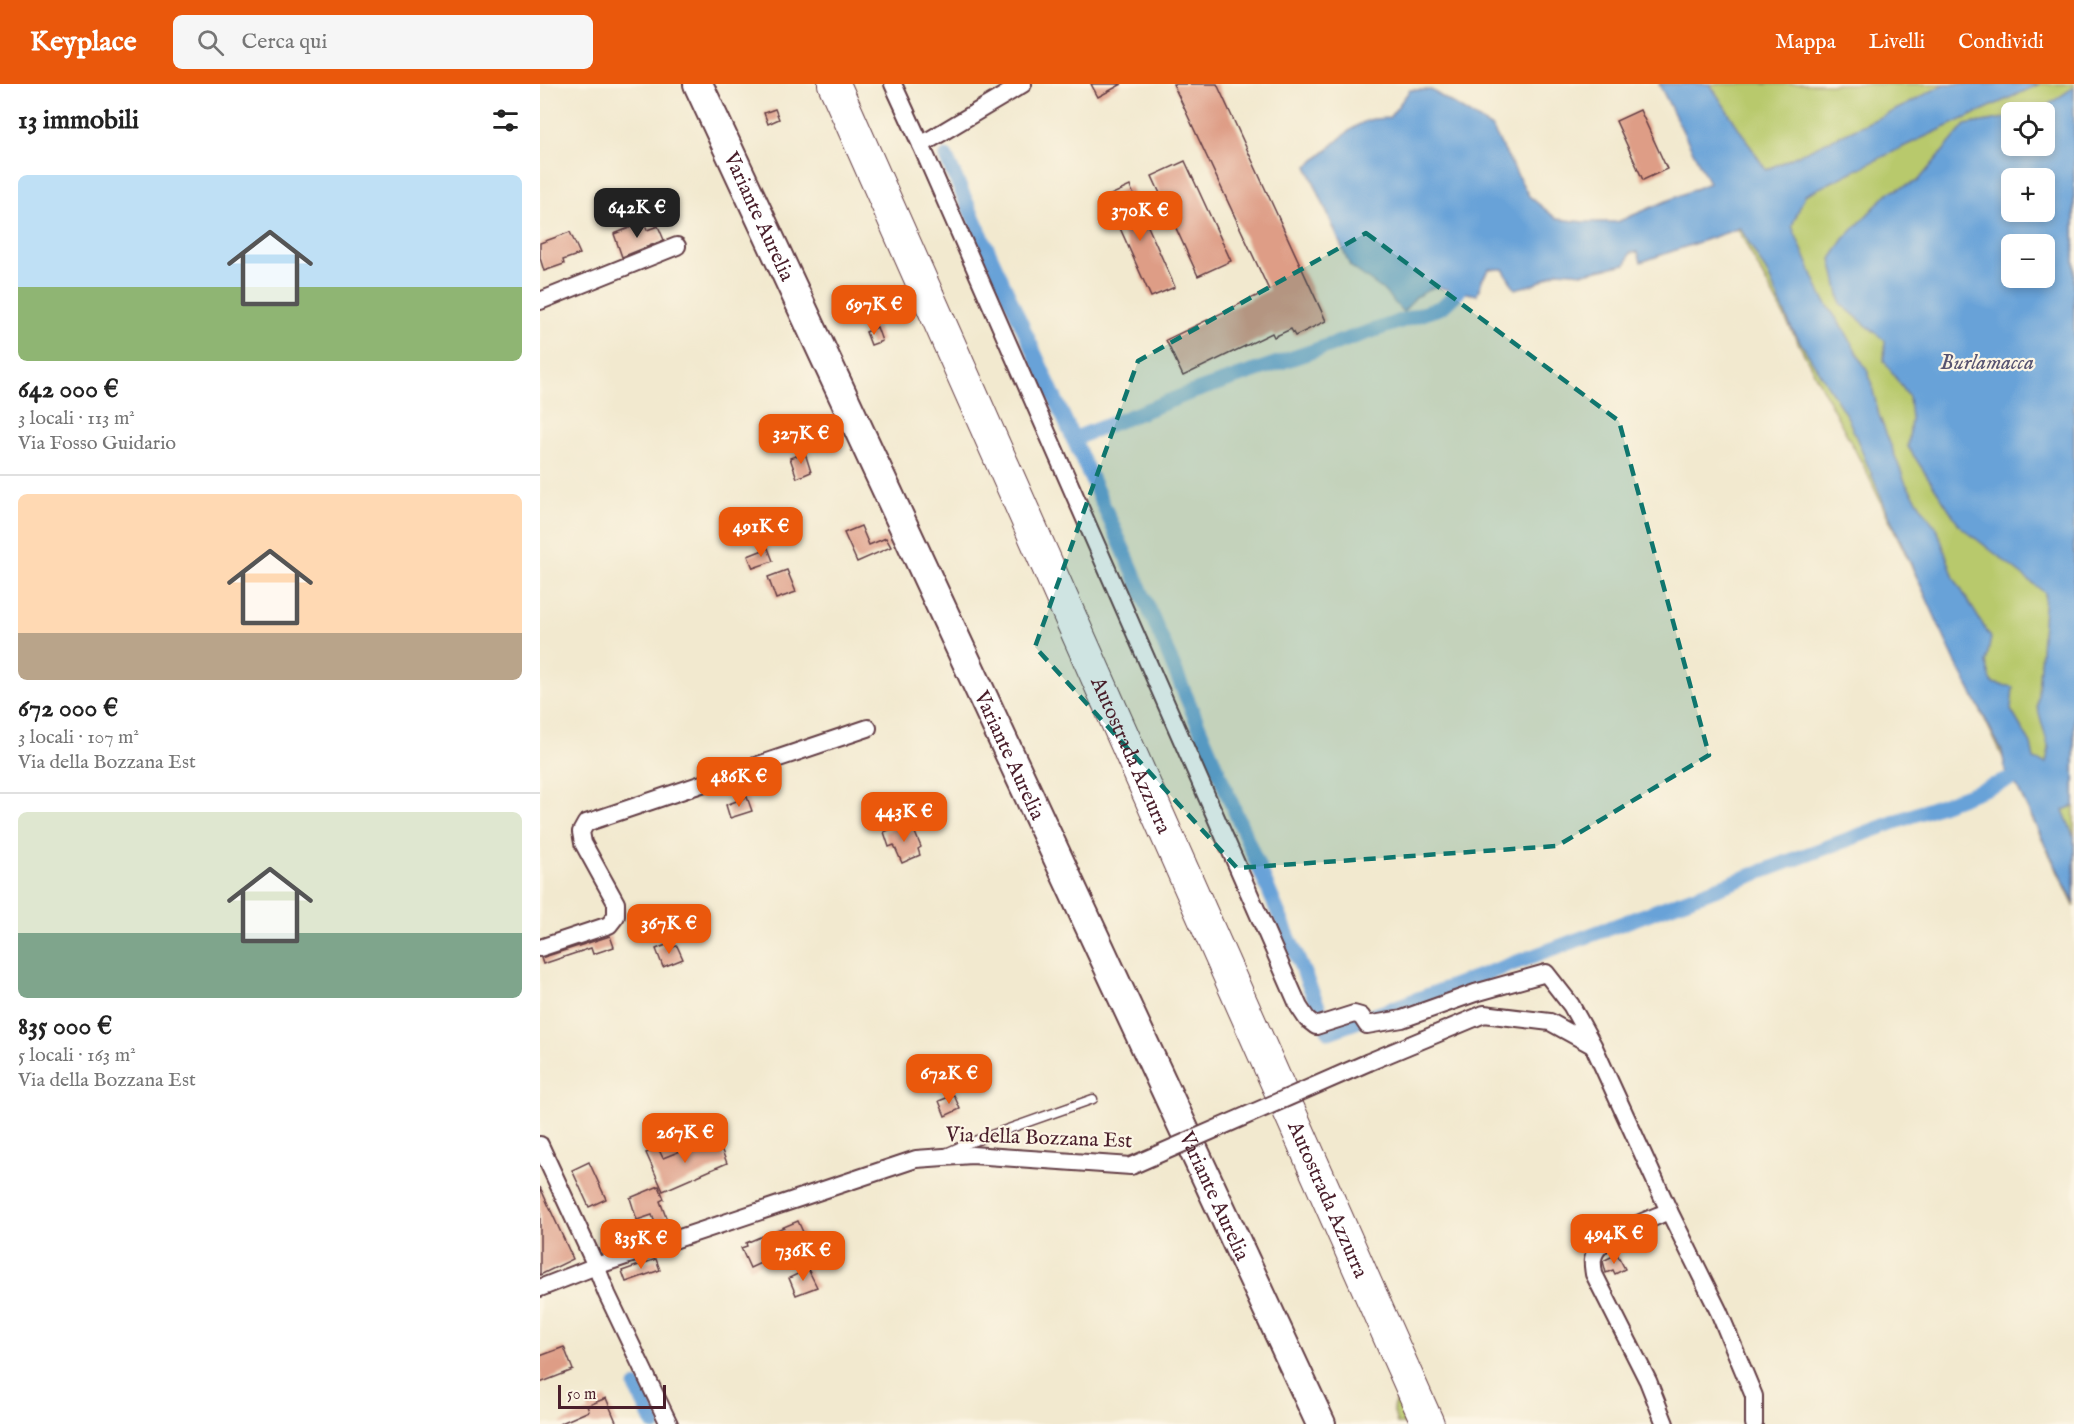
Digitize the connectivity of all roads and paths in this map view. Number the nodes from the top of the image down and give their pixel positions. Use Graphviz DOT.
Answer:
graph roads {
  1 [pos="698,84"];
  2 [pos="718,84"];
  3 [pos="834,84"];
  4 [pos="856,84"];
  5 [pos="893,84"];
  6 [pos="1023,84"];
  7 [pos="921,145"];
  8 [pos="677,246"];
  9 [pos="540,301"];
  10 [pos="868,728"];
  11 [pos="540,948"];
  12 [pos="1593,1045"];
  13 [pos="1093,1099"];
  14 [pos="540,1145"];
  15 [pos="938,1156"];
  16 [pos="1669,1211"];
  17 [pos="596,1266"];
  18 [pos="540,1288"];
  19 [pos="669,1424"];
  20 [pos="1321,1424"];
  21 [pos="1339,1424"];
  22 [pos="1428,1424"];
  23 [pos="1451,1424"];
  24 [pos="1665,1424"];
  25 [pos="1755,1424"];
  1 -- 20 [label="highway, Variante Aurelia"];
  2 -- 21 [label="highway, Variante Aurelia"];
  3 -- 22 [label="highway, Autostrada Azzurra"];
  4 -- 23 [label="highway, Autostrada Azzurra"];
  5 -- 7 [label="street"];
  6 -- 7 [label="street"];
  7 -- 12 [label="street"];
  8 -- 9 [label="street"];
  10 -- 11 [label="street"];
  12 -- 15 [label="street, Via della Bozzana Est, bridge"];
  12 -- 16 [label="street"];
  13 -- 15 [label="lane"];
  14 -- 17 [label="street"];
  15 -- 17 [label="street, Via della Bozzana Est"];
  16 -- 24 [label="street"];
  16 -- 25 [label="street"];
  17 -- 18 [label="street, Via della Bozzana Est"];
  17 -- 19 [label="street"];
}
